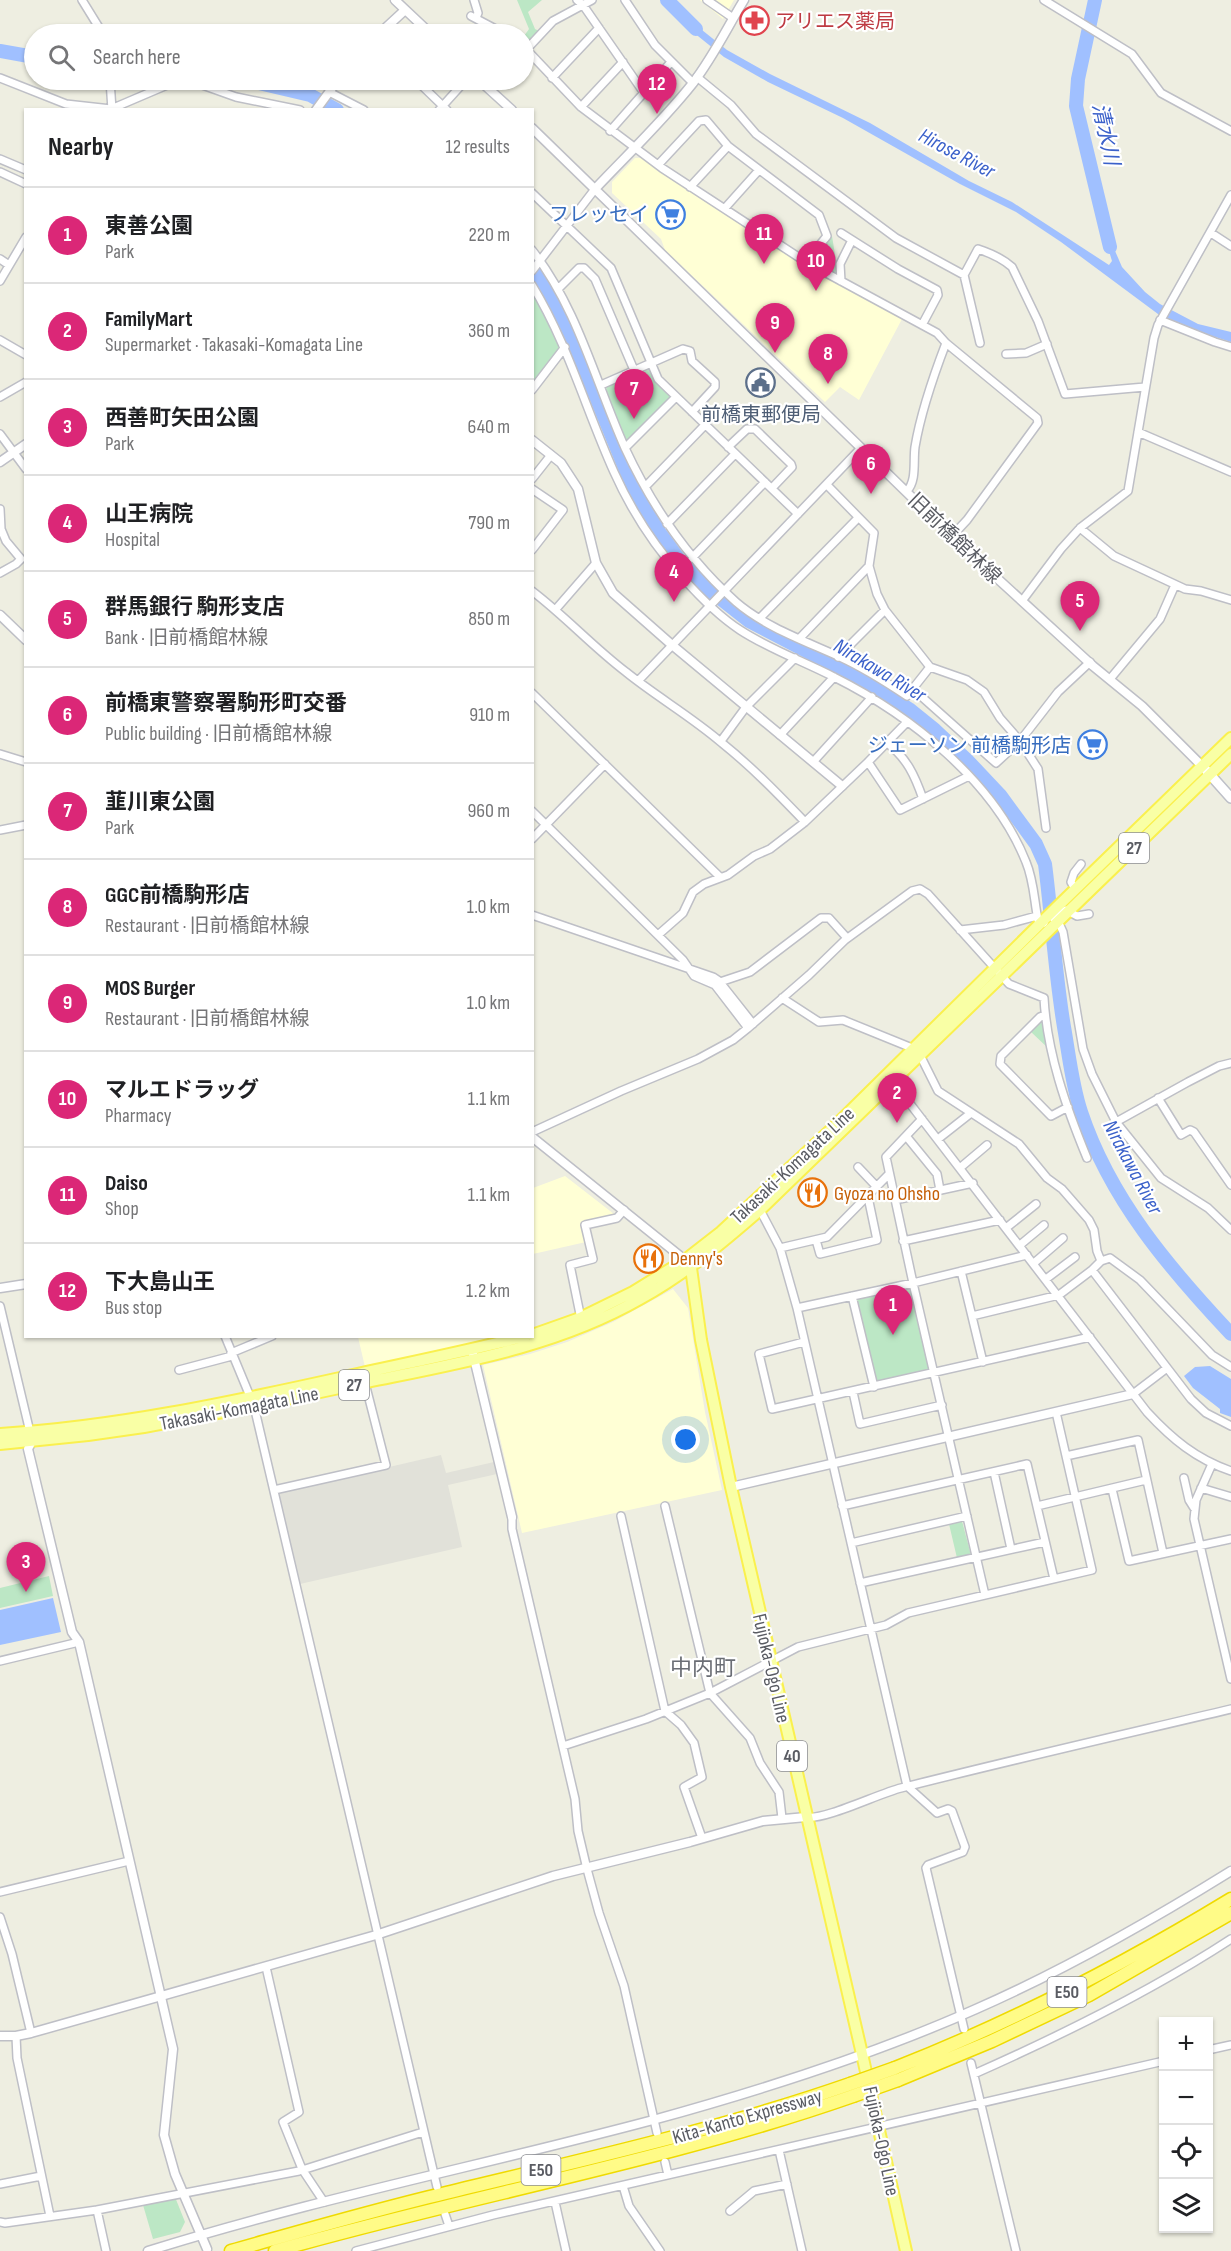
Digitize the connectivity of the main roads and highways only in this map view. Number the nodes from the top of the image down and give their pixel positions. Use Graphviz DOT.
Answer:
graph roads {
  1 [pos="1231,738"];
  2 [pos="1231,754"];
  3 [pos="1202,766"];
  4 [pos="1210,775"];
  5 [pos="1231,798"];
  6 [pos="1051,917"];
  7 [pos="998,972"];
  8 [pos="890,1078"];
  9 [pos="688,1264"];
  10 [pos="582,1322"];
  11 [pos="534,1334"];
  12 [pos="520,1338"];
  13 [pos="473,1355"];
  14 [pos="252,1402"];
  15 [pos="0,1434"];
  16 [pos="31,1437"];
  17 [pos="0,1444"];
  18 [pos="1231,1899"];
  19 [pos="1231,1913"];
  20 [pos="897,2074"];
  21 [pos="851,2090"];
  22 [pos="231,2251"];
  23 [pos="275,2251"];
  24 [pos="906,2251"];
  1 -- 3 [label="main road"];
  2 -- 4 [label="main road"];
  3 -- 4 [label="main road"];
  3 -- 6 [label="main road, Takasaki-Komagata Line / 27"];
  4 -- 5 [label="main road"];
  4 -- 6 [label="main road, Takasaki-Komagata Line / 27"];
  6 -- 7 [label="main road, Takasaki-Komagata Line / 27"];
  6 -- 7 [label="main road, Takasaki-Komagata Line / 27"];
  7 -- 8 [label="main road, Takasaki-Komagata Line / 27"];
  8 -- 9 [label="main road, Takasaki-Komagata Line / 27"];
  8 -- 9 [label="main road, Takasaki-Komagata Line / 27"];
  9 -- 10 [label="main road, Takasaki-Komagata Line / 27"];
  9 -- 24 [label="main road, Fujioka-Ogo Line / 40"];
  10 -- 11 [label="main road, Takasaki-Komagata Line / 27"];
  10 -- 13 [label="main road, Takasaki-Komagata Line / 27"];
  12 -- 13 [label="main road, Takasaki-Komagata Line / 27"];
  13 -- 14 [label="main road, Takasaki-Komagata Line / 27"];
  13 -- 14 [label="main road, Takasaki-Komagata Line / 27"];
  14 -- 16 [label="main road, Takasaki-Komagata Line / 27"];
  15 -- 16 [label="main road, Takasaki-Komagata Line / 27"];
  16 -- 17 [label="main road, Takasaki-Komagata Line / 27"];
  18 -- 20 [label="highway, Kita-Kanto Expressway / E50"];
  19 -- 20 [label="highway, Kita-Kanto Expressway / E50"];
  20 -- 21 [label="highway, Kita-Kanto Expressway / E50, bridge"];
  21 -- 22 [label="highway, Kita-Kanto Expressway / E50"];
  21 -- 23 [label="highway, Kita-Kanto Expressway / E50"];
}
